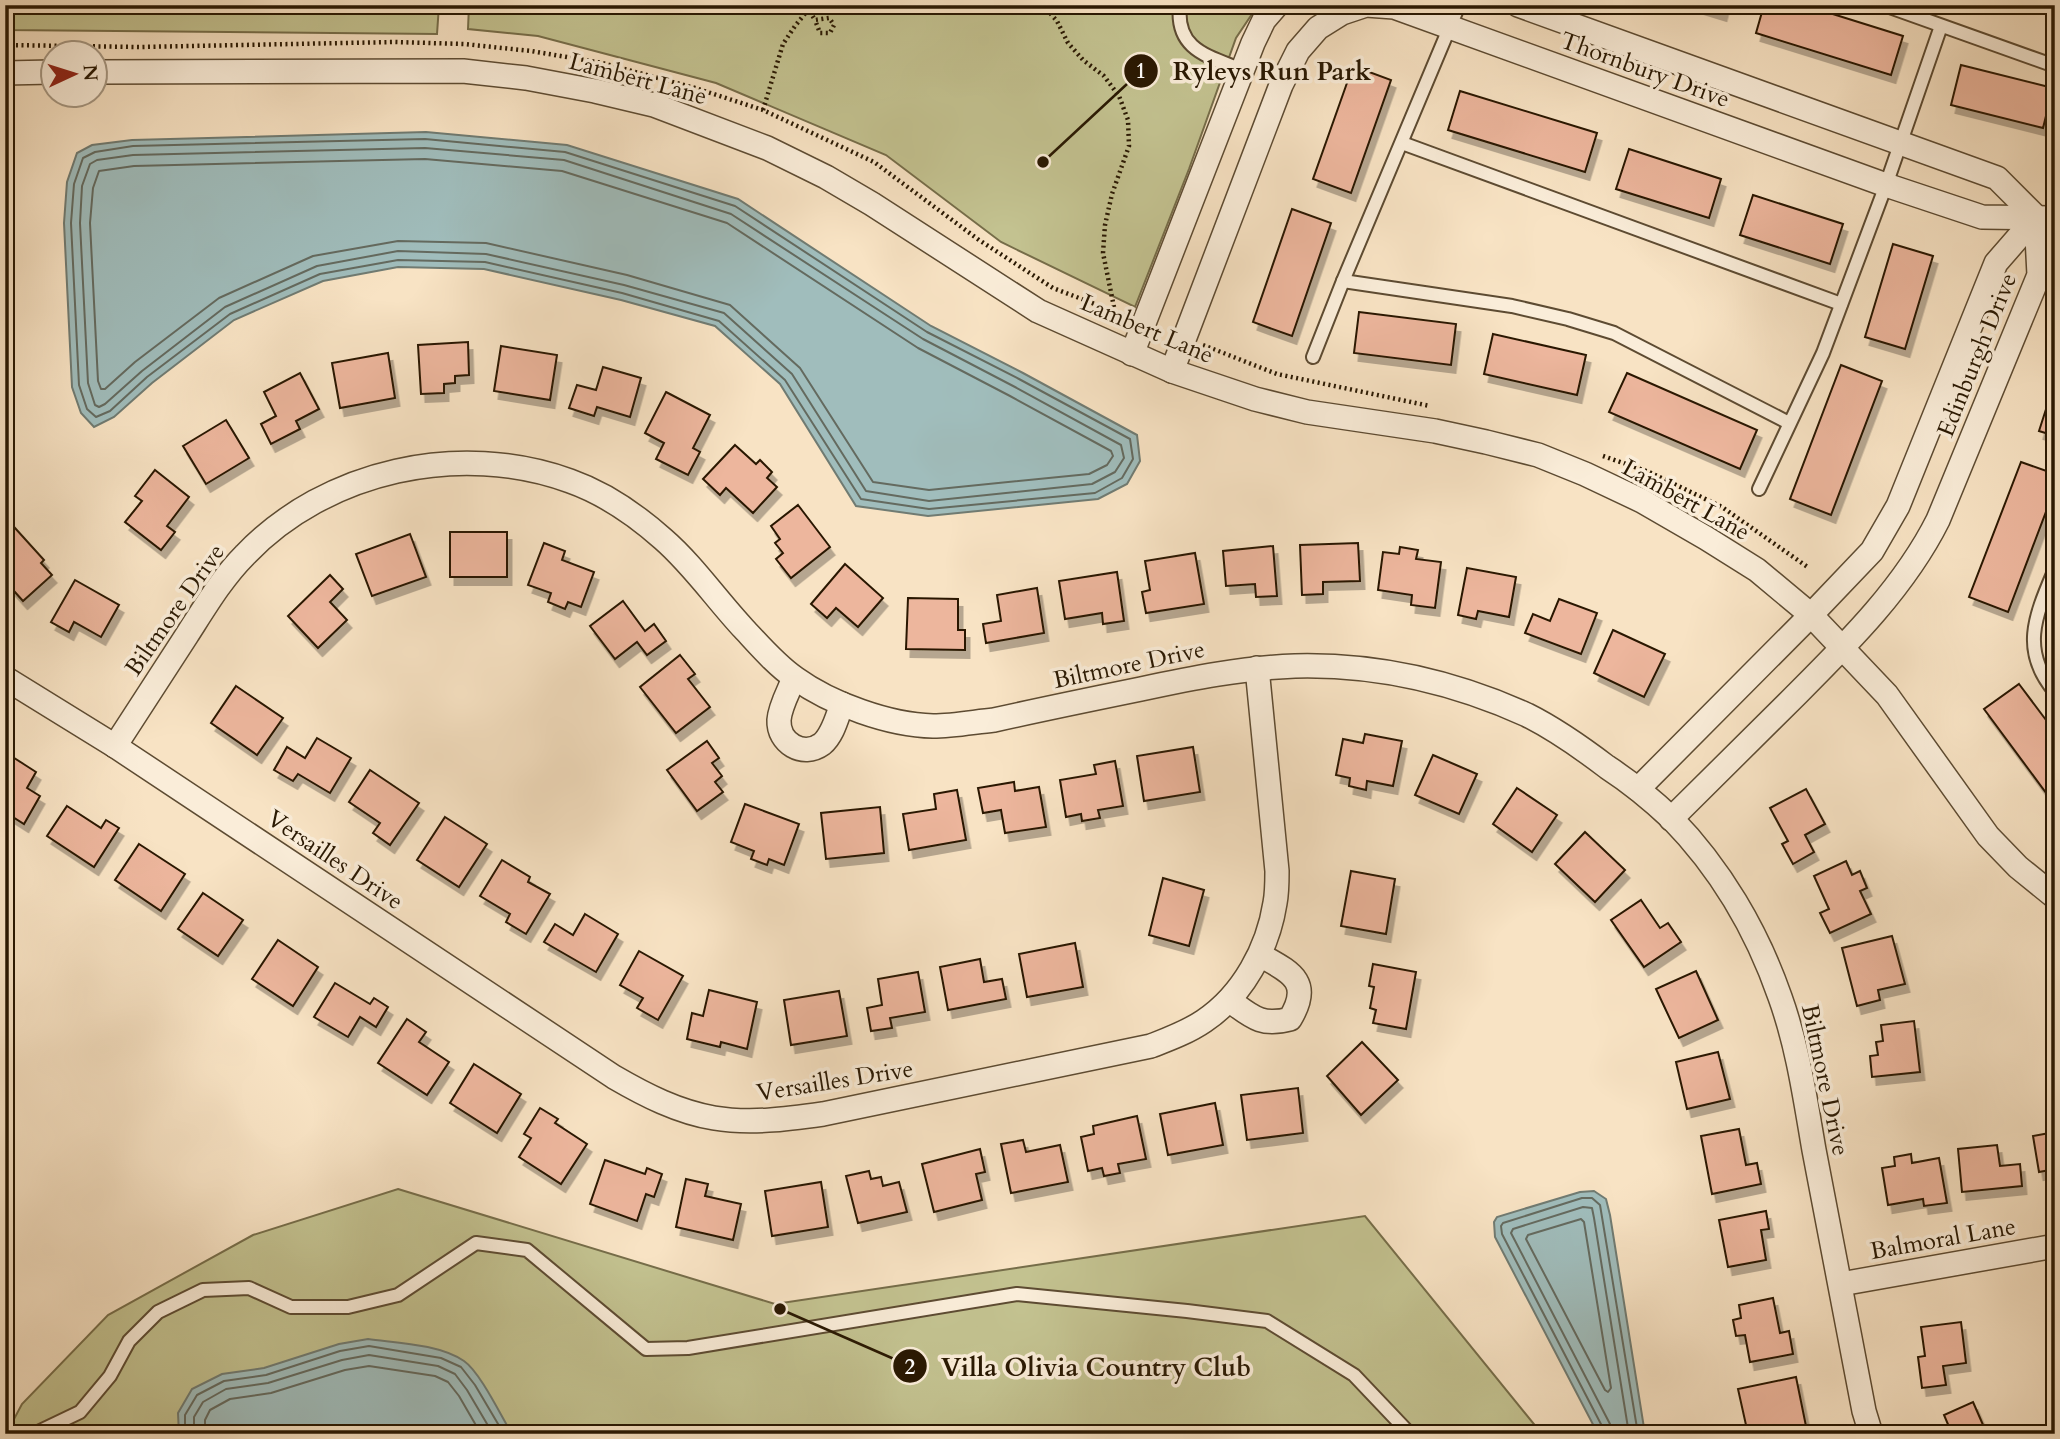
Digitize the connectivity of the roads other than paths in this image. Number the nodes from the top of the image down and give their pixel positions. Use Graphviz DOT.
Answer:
graph roads {
  1 [pos="1180,5"];
  2 [pos="1278,5"];
  3 [pos="1459,5"];
  4 [pos="1518,5"];
  5 [pos="1884,5"];
  6 [pos="1941,26"];
  7 [pos="1450,28"];
  8 [pos="2055,66"];
  9 [pos="1242,70"];
  10 [pos="38,72"];
  11 [pos="108,72"];
  12 [pos="5,73"];
  13 [pos="1402,143"];
  14 [pos="1900,143"];
  15 [pos="1886,185"];
  16 [pos="2046,218"];
  17 [pos="1343,281"];
  18 [pos="1841,304"];
  19 [pos="1132,354"];
  20 [pos="1313,357"];
  21 [pos="1172,372"];
  22 [pos="1789,423"];
  23 [pos="1759,489"];
  24 [pos="2055,569"];
  25 [pos="1811,615"];
  26 [pos="1844,648"];
  27 [pos="1256,668"];
  28 [pos="5,678"];
  29 [pos="794,678"];
  30 [pos="2055,692"];
  31 [pos="842,704"];
  32 [pos="115,746"];
  33 [pos="1638,789"];
  34 [pos="1671,819"];
  35 [pos="2055,897"];
  36 [pos="1260,956"];
  37 [pos="1229,1000"];
  38 [pos="2055,1246"];
  39 [pos="1841,1284"];
  40 [pos="34,1434"];
  41 [pos="1410,1434"];
  42 [pos="1871,1434"];
  1 -- 9 [label="lane"];
  2 -- 9 [label="street"];
  3 -- 7 [label="lane"];
  4 -- 14 [label="street, Thornbury Drive"];
  5 -- 6 [label="lane"];
  6 -- 8 [label="lane"];
  6 -- 14 [label="lane"];
  7 -- 13 [label="lane"];
  7 -- 15 [label="street, Thornbury Drive"];
  7 -- 21 [label="street, Thornbury Drive"];
  9 -- 19 [label="street"];
  10 -- 12 [label="street"];
  11 -- 19 [label="street, Lambert Lane"];
  13 -- 17 [label="lane"];
  13 -- 18 [label="lane"];
  14 -- 15 [label="lane"];
  14 -- 16 [label="street, Thornbury Drive"];
  15 -- 16 [label="street, Thornbury Drive"];
  15 -- 18 [label="lane"];
  16 -- 25 [label="street, Edinburgh Drive"];
  16 -- 26 [label="street, Edinburgh Drive"];
  17 -- 20 [label="lane"];
  17 -- 22 [label="lane"];
  18 -- 22 [label="lane"];
  19 -- 21 [label="street, Lambert Lane"];
  21 -- 25 [label="street, Lambert Lane"];
  22 -- 23 [label="lane"];
  24 -- 30 [label="lane"];
  25 -- 26 [label="street, Lambert Lane"];
  25 -- 33 [label="street, Edinburgh Drive"];
  26 -- 34 [label="street, Edinburgh Drive"];
  26 -- 35 [label="street, Lambert Lane"];
  27 -- 31 [label="street, Biltmore Drive"];
  27 -- 33 [label="street, Biltmore Drive"];
  27 -- 36 [label="street, Versailles Drive"];
  28 -- 32 [label="street, Versailles Drive"];
  29 -- 31 [label="street, Biltmore Drive"];
  29 -- 31 [label="street"];
  29 -- 32 [label="street, Biltmore Drive"];
  32 -- 37 [label="street, Versailles Drive"];
  33 -- 34 [label="street, Biltmore Drive"];
  34 -- 39 [label="street, Biltmore Drive"];
  36 -- 37 [label="street, Versailles Drive"];
  36 -- 37 [label="street"];
  38 -- 39 [label="street, Balmoral Lane"];
  39 -- 42 [label="street, Biltmore Drive"];
  40 -- 41 [label="lane"];
}
